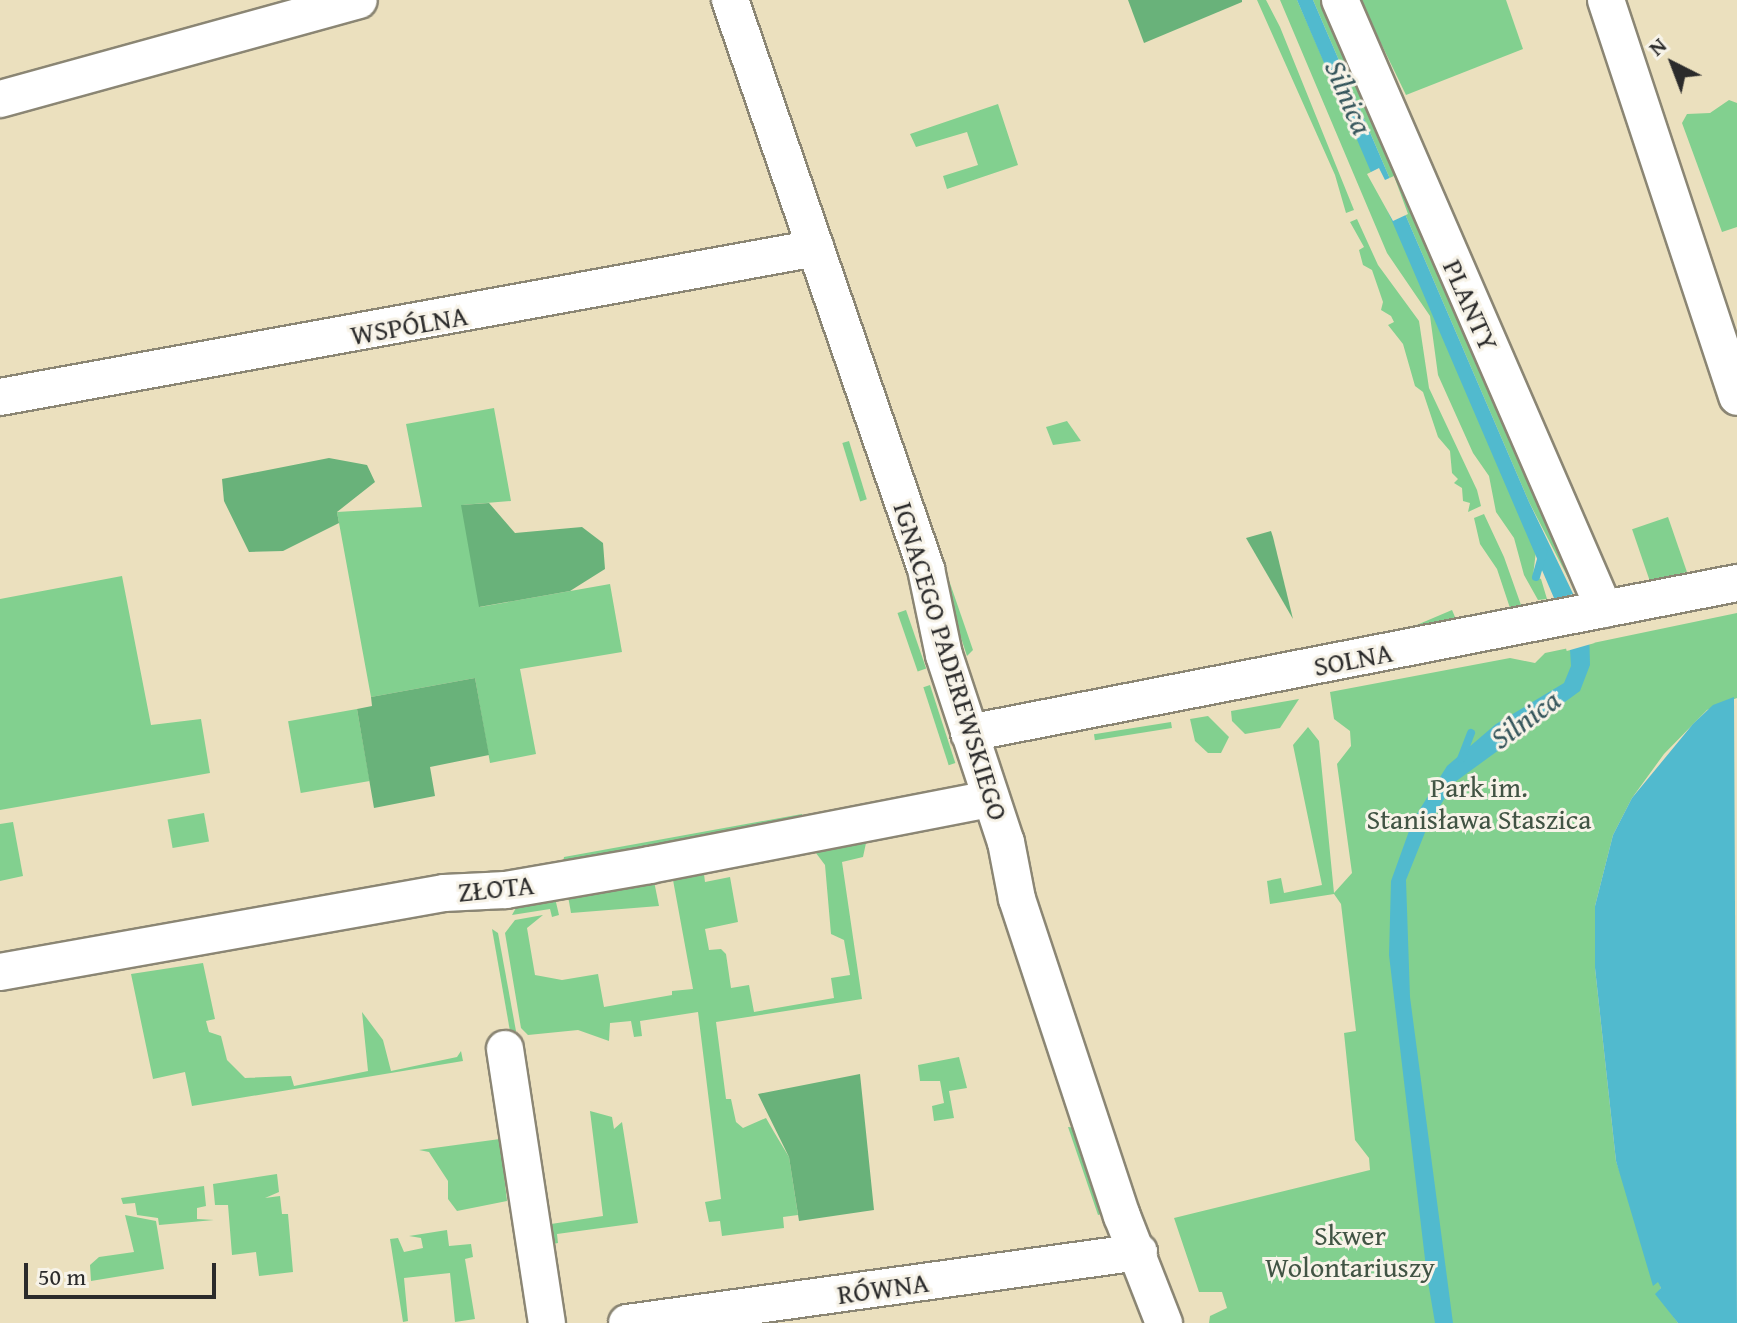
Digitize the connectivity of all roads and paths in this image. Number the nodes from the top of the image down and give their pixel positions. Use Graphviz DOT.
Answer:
graph roads {
  1 [pos="359,0"];
  2 [pos="730,0"];
  3 [pos="1340,0"];
  4 [pos="1606,0"];
  5 [pos="0,99"];
  6 [pos="816,248"];
  7 [pos="0,397"];
  8 [pos="1737,397"];
  9 [pos="1737,583"];
  10 [pos="1597,611"];
  11 [pos="969,733"];
  12 [pos="991,799"];
  13 [pos="0,972"];
  14 [pos="505,1049"];
  15 [pos="1139,1252"];
  16 [pos="547,1323"];
  17 [pos="627,1323"];
  18 [pos="1164,1323"];
  1 -- 5 [label="street"];
  2 -- 6 [label="street, IGNACEGO PADEREWSKIEGO"];
  3 -- 10 [label="street, PLANTY"];
  4 -- 8 [label="street"];
  6 -- 7 [label="street, WSPÓLNA"];
  6 -- 11 [label="street, IGNACEGO PADEREWSKIEGO"];
  9 -- 10 [label="street, SOLNA"];
  10 -- 11 [label="street, SOLNA"];
  11 -- 12 [label="street, IGNACEGO PADEREWSKIEGO"];
  12 -- 13 [label="street, ZŁOTA"];
  12 -- 15 [label="street, IGNACEGO PADEREWSKIEGO"];
  14 -- 16 [label="street"];
  15 -- 17 [label="street, RÓWNA"];
  15 -- 18 [label="street, IGNACEGO PADEREWSKIEGO"];
}
